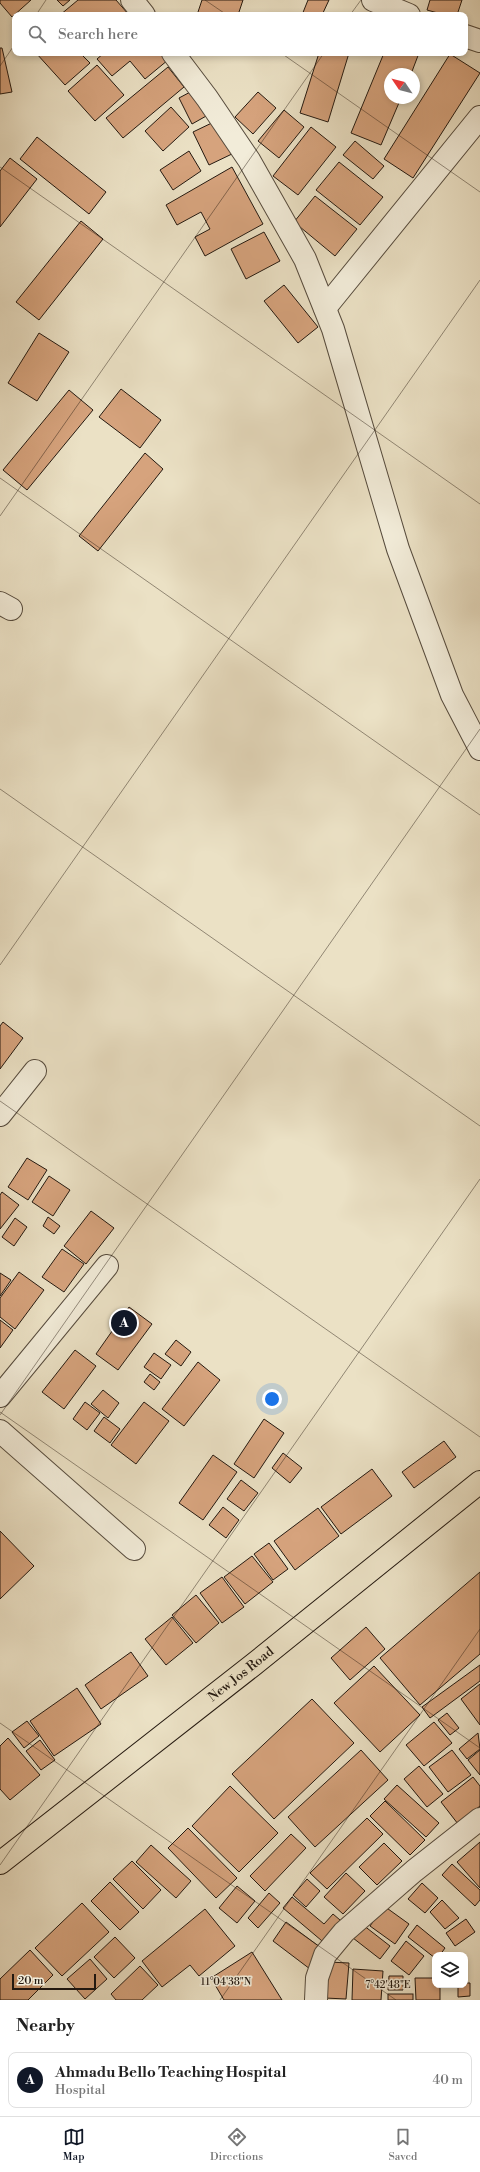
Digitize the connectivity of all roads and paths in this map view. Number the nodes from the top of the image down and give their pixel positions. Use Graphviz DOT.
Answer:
graph roads {
  1 [pos="132,0"];
  2 [pos="373,0"];
  3 [pos="142,12"];
  4 [pos="402,12"];
  5 [pos="468,37"];
  6 [pos="480,41"];
  7 [pos="175,56"];
  8 [pos="480,117"];
  9 [pos="325,308"];
  10 [pos="480,749"];
  11 [pos="35,1071"];
  12 [pos="0,1115"];
  13 [pos="107,1266"];
  14 [pos="0,1396"];
  15 [pos="0,1431"];
  16 [pos="480,1482"];
  17 [pos="134,1550"];
  18 [pos="480,1819"];
  19 [pos="0,1863"];
  20 [pos="316,2000"];
  1 -- 3 [label="street"];
  2 -- 4 [label="street"];
  5 -- 6 [label="street"];
  7 -- 9 [label="street"];
  8 -- 9 [label="street"];
  9 -- 10 [label="street"];
  11 -- 12 [label="street"];
  13 -- 14 [label="street"];
  15 -- 17 [label="street"];
  16 -- 19 [label="highway, New Jos Road"];
  18 -- 20 [label="street"];
}
